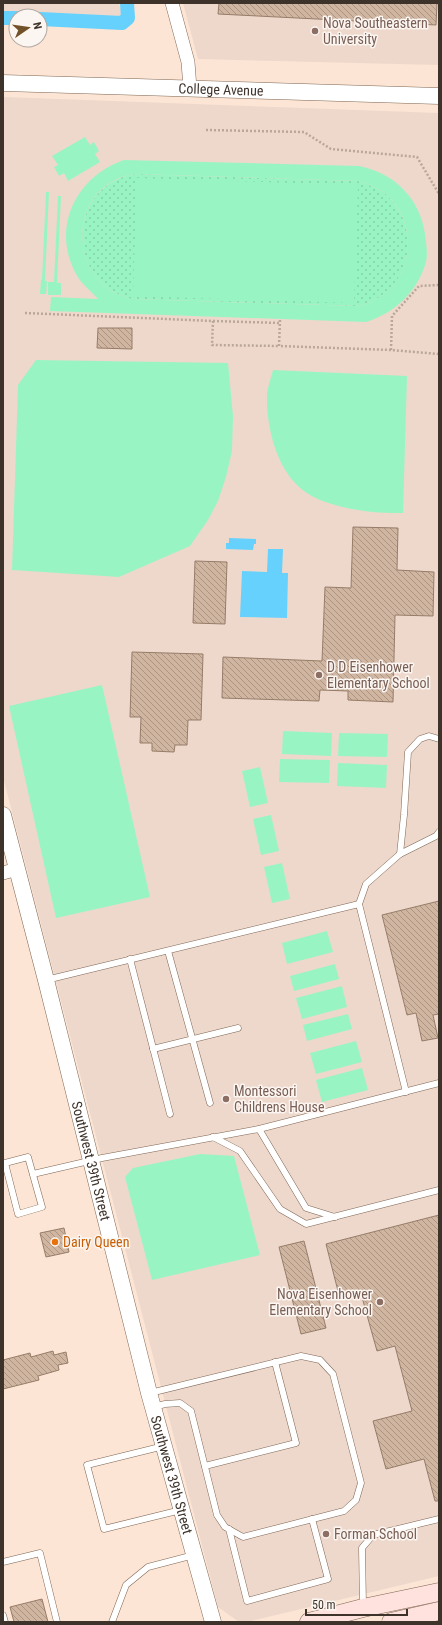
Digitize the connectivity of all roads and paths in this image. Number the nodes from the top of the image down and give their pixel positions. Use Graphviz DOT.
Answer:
graph roads {
  1 [pos="172,3"];
  2 [pos="3,83"];
  3 [pos="190,88"];
  4 [pos="439,96"];
  5 [pos="206,130"];
  6 [pos="439,194"];
  7 [pos="439,285"];
  8 [pos="25,313"];
  9 [pos="213,321"];
  10 [pos="279,346"];
  11 [pos="390,350"];
  12 [pos="439,354"];
  13 [pos="439,739"];
  14 [pos="3,815"];
  15 [pos="439,832"];
  16 [pos="400,854"];
  17 [pos="10,871"];
  18 [pos="359,904"];
  19 [pos="168,951"];
  20 [pos="130,959"];
  21 [pos="46,980"];
  22 [pos="238,1028"];
  23 [pos="192,1039"];
  24 [pos="154,1049"];
  25 [pos="439,1084"];
  26 [pos="406,1092"];
  27 [pos="210,1103"];
  28 [pos="170,1114"];
  29 [pos="259,1129"];
  30 [pos="213,1137"];
  31 [pos="92,1161"];
  32 [pos="33,1174"];
  33 [pos="439,1190"];
  34 [pos="335,1217"];
  35 [pos="275,1362"];
  36 [pos="151,1400"];
  37 [pos="164,1446"];
  38 [pos="205,1466"];
  39 [pos="182,1509"];
  40 [pos="312,1519"];
  41 [pos="439,1519"];
  42 [pos="229,1529"];
  43 [pos="195,1555"];
  44 [pos="3,1562"];
  45 [pos="439,1592"];
  46 [pos="408,1599"];
  47 [pos="363,1608"];
  48 [pos="439,1611"];
  49 [pos="3,1614"];
  50 [pos="413,1619"];
  51 [pos="5,1622"];
  52 [pos="57,1622"];
  53 [pos="112,1622"];
  54 [pos="213,1622"];
  55 [pos="309,1622"];
  56 [pos="391,1622"];
  1 -- 3 [label="street"];
  2 -- 3 [label="street, College Avenue"];
  3 -- 4 [label="street, College Avenue"];
  5 -- 6 [label="path"];
  7 -- 11 [label="path"];
  8 -- 9 [label="path"];
  9 -- 10 [label="path"];
  9 -- 10 [label="path"];
  10 -- 11 [label="path"];
  11 -- 12 [label="path"];
  13 -- 16 [label="lane"];
  14 -- 17 [label="street, Southwest 39th Street"];
  15 -- 16 [label="lane"];
  16 -- 18 [label="lane"];
  17 -- 21 [label="street, Southwest 39th Street"];
  18 -- 19 [label="lane"];
  18 -- 26 [label="lane"];
  19 -- 20 [label="lane"];
  19 -- 23 [label="lane"];
  20 -- 21 [label="lane"];
  20 -- 24 [label="lane"];
  21 -- 31 [label="street, Southwest 39th Street"];
  22 -- 23 [label="lane"];
  23 -- 24 [label="lane"];
  23 -- 27 [label="lane"];
  24 -- 28 [label="lane"];
  25 -- 26 [label="lane"];
  26 -- 29 [label="lane"];
  29 -- 30 [label="lane"];
  29 -- 34 [label="lane"];
  30 -- 31 [label="lane"];
  30 -- 34 [label="lane"];
  31 -- 32 [label="lane"];
  31 -- 36 [label="street, Southwest 39th Street"];
  32 -- 32 [label="lane"];
  33 -- 34 [label="lane"];
  35 -- 36 [label="lane"];
  35 -- 38 [label="lane"];
  35 -- 40 [label="lane"];
  36 -- 37 [label="street, Southwest 39th Street"];
  36 -- 38 [label="lane"];
  37 -- 39 [label="street, Southwest 39th Street"];
  37 -- 39 [label="lane"];
  38 -- 42 [label="lane"];
  39 -- 43 [label="street, Southwest 39th Street"];
  40 -- 42 [label="lane"];
  40 -- 42 [label="lane"];
  41 -- 47 [label="lane"];
  43 -- 53 [label="lane"];
  43 -- 54 [label="street, Southwest 39th Street"];
  44 -- 52 [label="lane"];
  45 -- 46 [label="main road"];
  46 -- 47 [label="main road"];
  46 -- 50 [label="street"];
  47 -- 55 [label="main road"];
  48 -- 50 [label="main road"];
  49 -- 51 [label="lane"];
  50 -- 56 [label="main road"];
}
